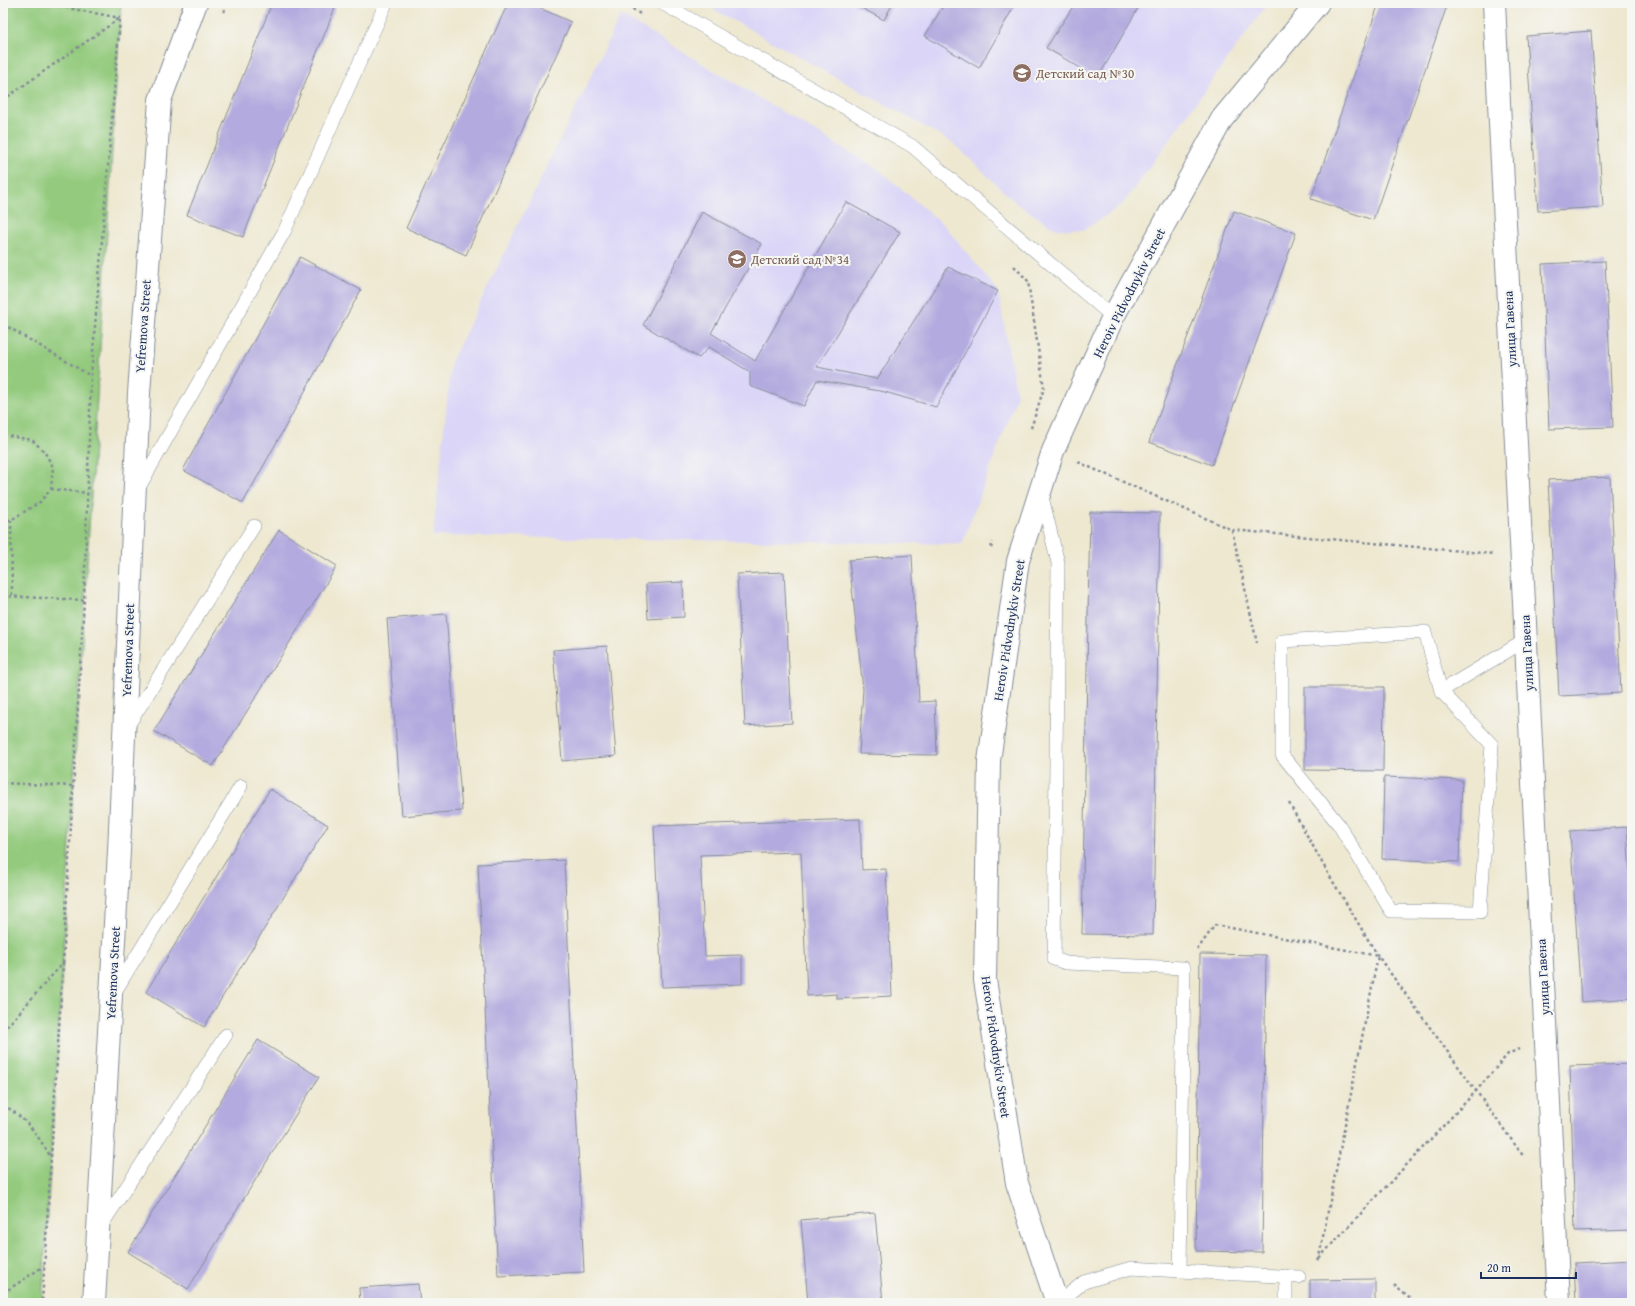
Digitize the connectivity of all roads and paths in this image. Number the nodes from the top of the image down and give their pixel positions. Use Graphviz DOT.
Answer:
graph roads {
  1 [pos="42,3"];
  2 [pos="196,3"];
  3 [pos="386,3"];
  4 [pos="622,3"];
  5 [pos="662,3"];
  6 [pos="1318,3"];
  7 [pos="1494,3"];
  8 [pos="120,18"];
  9 [pos="649,19"];
  10 [pos="3,100"];
  11 [pos="1012,264"];
  12 [pos="1113,317"];
  13 [pos="3,324"];
  14 [pos="91,376"];
  15 [pos="1030,432"];
  16 [pos="3,435"];
  17 [pos="1053,451"];
  18 [pos="51,489"];
  19 [pos="1041,490"];
  20 [pos="88,493"];
  21 [pos="134,495"];
  22 [pos="3,520"];
  23 [pos="11,520"];
  24 [pos="254,526"];
  25 [pos="993,541"];
  26 [pos="991,548"];
  27 [pos="1522,556"];
  28 [pos="3,596"];
  29 [pos="12,597"];
  30 [pos="84,600"];
  31 [pos="1526,640"];
  32 [pos="1441,691"];
  33 [pos="124,732"];
  34 [pos="3,783"];
  35 [pos="73,786"];
  36 [pos="241,786"];
  37 [pos="63,963"];
  38 [pos="1184,968"];
  39 [pos="112,997"];
  40 [pos="3,1031"];
  41 [pos="226,1035"];
  42 [pos="1546,1040"];
  43 [pos="3,1105"];
  44 [pos="51,1157"];
  45 [pos="99,1229"];
  46 [pos="1318,1259"];
  47 [pos="1317,1264"];
  48 [pos="44,1266"];
  49 [pos="1180,1271"];
  50 [pos="1394,1285"];
  51 [pos="3,1293"];
  52 [pos="42,1303"];
  53 [pos="94,1303"];
  54 [pos="1058,1303"];
  55 [pos="1286,1303"];
  56 [pos="1415,1303"];
  57 [pos="1559,1303"];
  1 -- 8 [label="path"];
  2 -- 21 [label="street, Yefremova Street"];
  3 -- 21 [label="lane"];
  4 -- 9 [label="path"];
  5 -- 12 [label="lane"];
  6 -- 12 [label="street, Heroiv Pidvodnykiv Street"];
  7 -- 27 [label="street, улица Гавена"];
  8 -- 10 [label="path"];
  8 -- 14 [label="path"];
  11 -- 15 [label="path"];
  12 -- 17 [label="street, Heroiv Pidvodnykiv Street"];
  13 -- 14 [label="path"];
  14 -- 20 [label="path"];
  16 -- 18 [label="path"];
  17 -- 19 [label="street, Heroiv Pidvodnykiv Street"];
  17 -- 27 [label="path"];
  18 -- 20 [label="path"];
  18 -- 23 [label="path"];
  19 -- 38 [label="lane"];
  19 -- 54 [label="street, Heroiv Pidvodnykiv Street"];
  20 -- 30 [label="path"];
  21 -- 33 [label="street, Yefremova Street"];
  22 -- 23 [label="path"];
  23 -- 29 [label="path"];
  24 -- 33 [label="lane"];
  25 -- 26 [label="path"];
  27 -- 31 [label="street, улица Гавена"];
  28 -- 29 [label="path"];
  29 -- 30 [label="path"];
  30 -- 35 [label="path"];
  31 -- 32 [label="lane"];
  31 -- 42 [label="street, улица Гавена"];
  32 -- 32 [label="lane"];
  33 -- 39 [label="street, Yefremova Street"];
  34 -- 35 [label="path"];
  35 -- 37 [label="path"];
  36 -- 39 [label="lane"];
  37 -- 40 [label="path"];
  37 -- 44 [label="path"];
  38 -- 46 [label="path"];
  38 -- 49 [label="lane"];
  39 -- 45 [label="street, Yefremova Street"];
  41 -- 45 [label="lane"];
  42 -- 46 [label="path"];
  42 -- 57 [label="street, улица Гавена"];
  43 -- 44 [label="path"];
  44 -- 48 [label="path"];
  45 -- 53 [label="street, Yefremova Street"];
  46 -- 47 [label="path"];
  48 -- 51 [label="path"];
  48 -- 52 [label="path"];
  49 -- 54 [label="lane"];
  49 -- 55 [label="lane"];
  50 -- 56 [label="path"];
}
